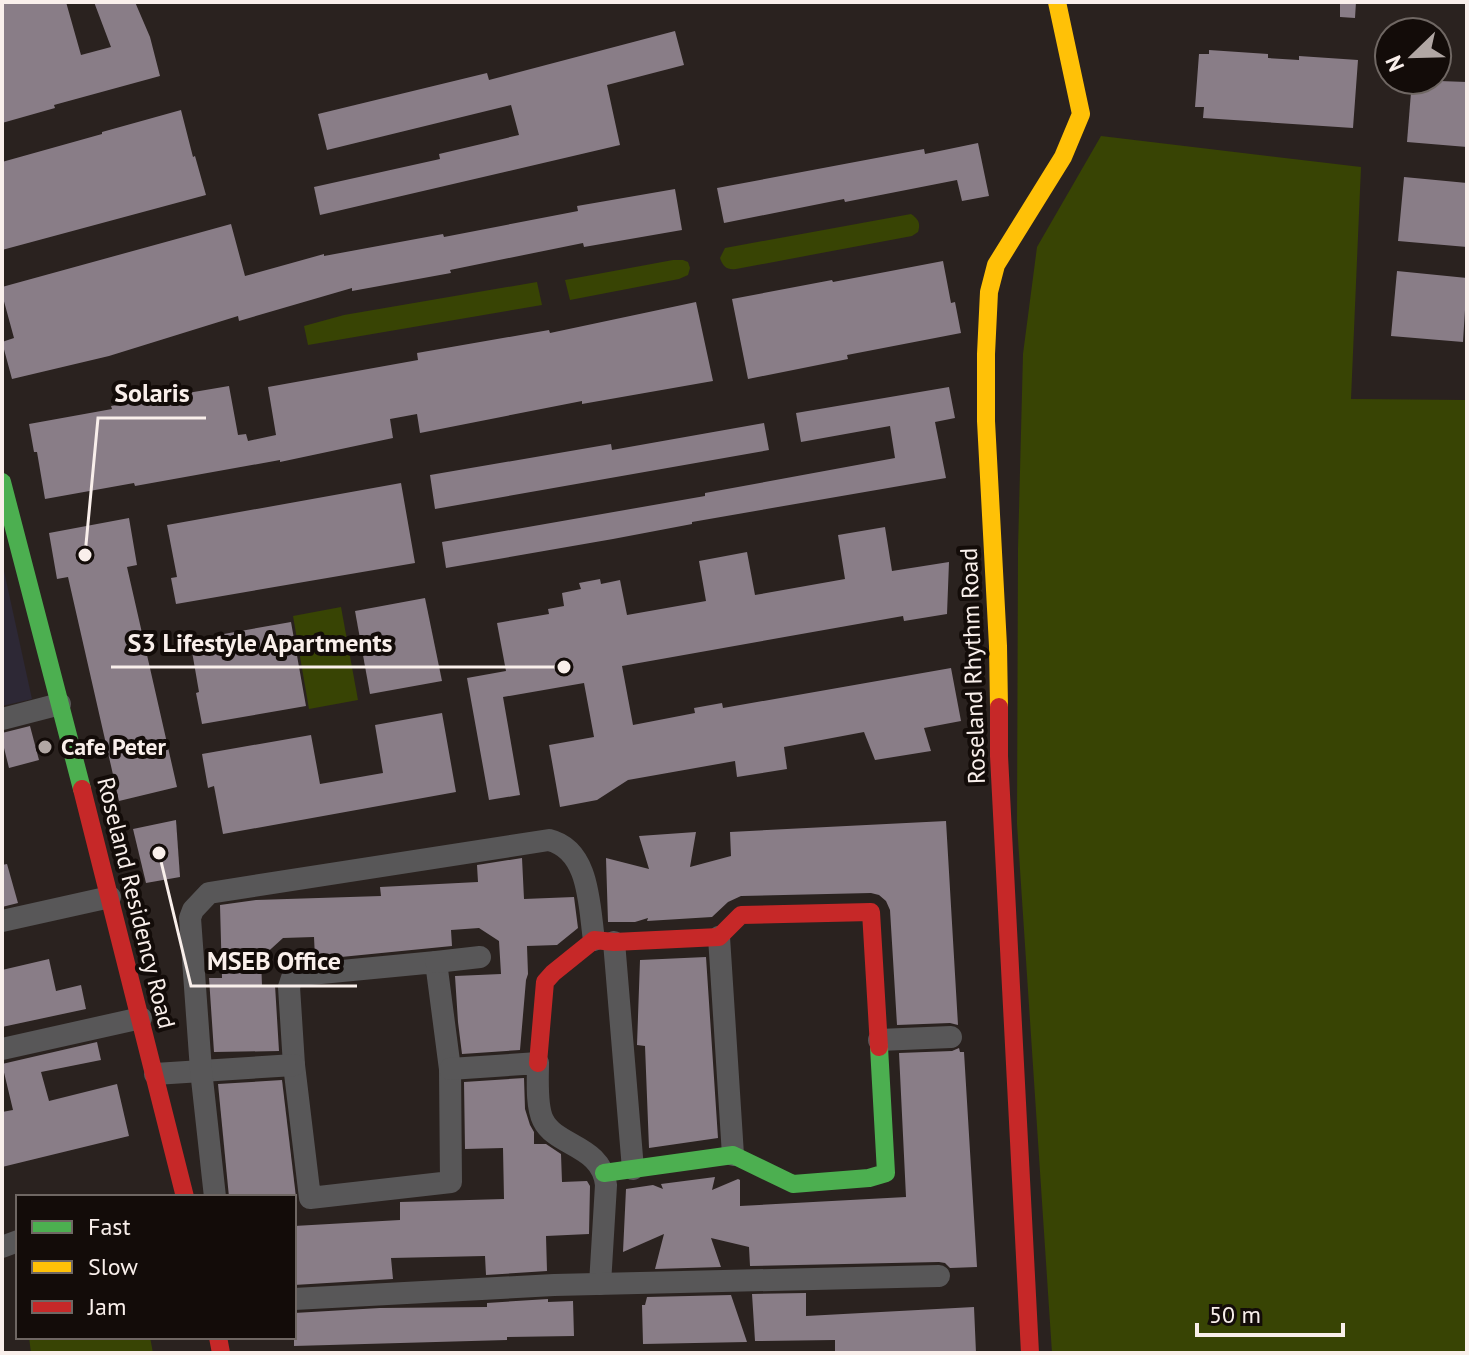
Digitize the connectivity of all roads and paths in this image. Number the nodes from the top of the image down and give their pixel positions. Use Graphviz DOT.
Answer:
graph roads {
  1 [pos="1057,2"];
  2 [pos="2,482"];
  3 [pos="60,704"];
  4 [pos="2,719"];
  5 [pos="110,897"];
  6 [pos="2,921"];
  7 [pos="719,937"];
  8 [pos="604,941"];
  9 [pos="480,957"];
  10 [pos="436,962"];
  11 [pos="141,1018"];
  12 [pos="951,1037"];
  13 [pos="879,1040"];
  14 [pos="2,1049"];
  15 [pos="538,1063"];
  16 [pos="294,1065"];
  17 [pos="450,1069"];
  18 [pos="201,1070"];
  19 [pos="155,1074"];
  20 [pos="733,1155"];
  21 [pos="633,1169"];
  22 [pos="604,1173"];
  23 [pos="185,1195"];
  24 [pos="215,1195"];
  25 [pos="939,1276"];
  26 [pos="600,1284"];
  27 [pos="296,1299"];
  28 [pos="1030,1353"];
  1 -- 28 [label="street, Roseland Rhythm Road"];
  2 -- 3 [label="street, Roseland Residency Road"];
  3 -- 4 [label="street"];
  3 -- 5 [label="street, Roseland Residency Road"];
  5 -- 6 [label="street"];
  5 -- 11 [label="street, Roseland Residency Road"];
  7 -- 8 [label="street"];
  7 -- 13 [label="street"];
  7 -- 20 [label="street"];
  8 -- 15 [label="street"];
  8 -- 18 [label="street"];
  8 -- 21 [label="street"];
  9 -- 10 [label="street"];
  10 -- 16 [label="street"];
  10 -- 17 [label="street"];
  11 -- 14 [label="street"];
  11 -- 19 [label="street, Roseland Residency Road"];
  12 -- 13 [label="street"];
  13 -- 20 [label="street"];
  15 -- 17 [label="street"];
  15 -- 22 [label="street"];
  16 -- 17 [label="street"];
  16 -- 18 [label="street"];
  18 -- 19 [label="street"];
  18 -- 24 [label="street"];
  19 -- 23 [label="street, Roseland Residency Road"];
  20 -- 21 [label="street"];
  21 -- 22 [label="street"];
  22 -- 26 [label="street"];
  25 -- 26 [label="street"];
  26 -- 27 [label="street"];
}
